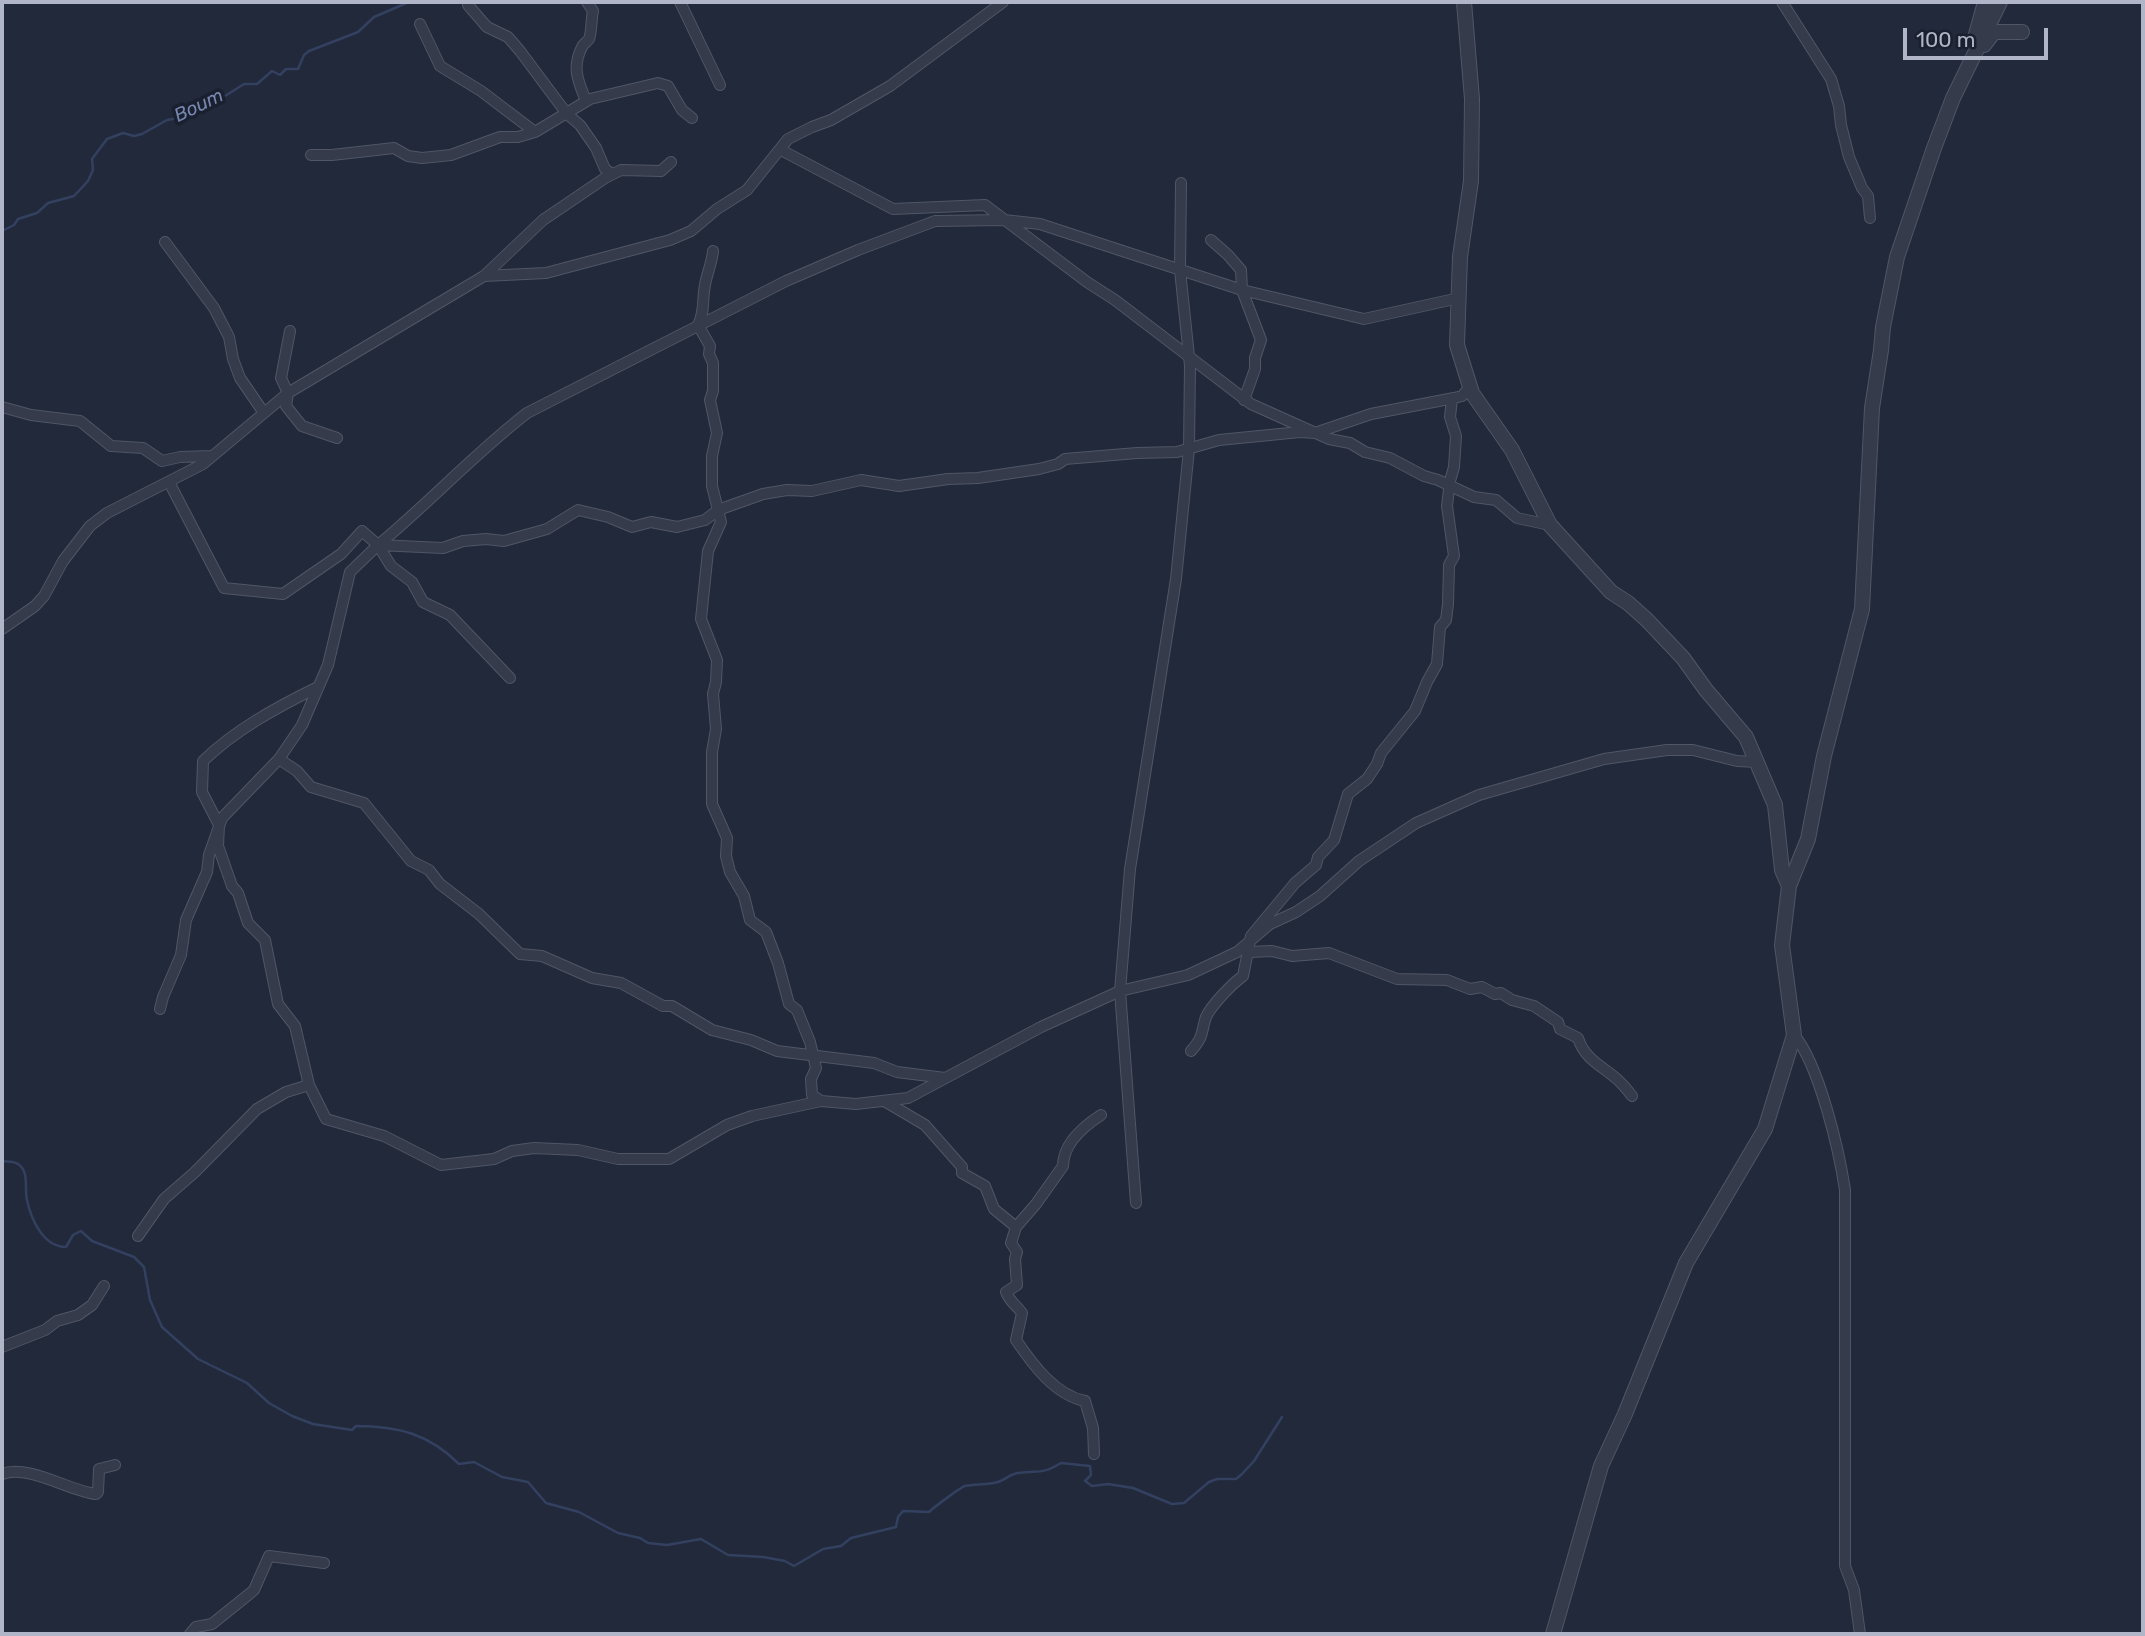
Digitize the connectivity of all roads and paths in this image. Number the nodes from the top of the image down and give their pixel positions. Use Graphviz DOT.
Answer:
graph roads {
  1 [pos="587,2"];
  2 [pos="680,2"];
  3 [pos="1003,2"];
  4 [pos="1464,2"];
  5 [pos="1782,2"];
  6 [pos="1985,2"];
  7 [pos="2000,2"];
  8 [pos="468,5"];
  9 [pos="420,24"];
  10 [pos="2022,32"];
  11 [pos="1970,62"];
  12 [pos="720,85"];
  13 [pos="586,101"];
  14 [pos="567,114"];
  15 [pos="692,118"];
  16 [pos="536,132"];
  17 [pos="781,150"];
  18 [pos="311,155"];
  19 [pos="671,162"];
  20 [pos="612,174"];
  21 [pos="1181,183"];
  22 [pos="1870,218"];
  23 [pos="1004,220"];
  24 [pos="1211,240"];
  25 [pos="165,242"];
  26 [pos="713,251"];
  27 [pos="1180,270"];
  28 [pos="484,276"];
  29 [pos="1242,290"];
  30 [pos="1459,298"];
  31 [pos="698,325"];
  32 [pos="290,331"];
  33 [pos="1189,357"];
  34 [pos="1470,387"];
  35 [pos="288,393"];
  36 [pos="1452,399"];
  37 [pos="1244,400"];
  38 [pos="2,407"];
  39 [pos="264,413"];
  40 [pos="1315,433"];
  41 [pos="337,438"];
  42 [pos="1189,449"];
  43 [pos="212,456"];
  44 [pos="169,482"];
  45 [pos="1450,486"];
  46 [pos="718,510"];
  47 [pos="1550,525"];
  48 [pos="378,545"];
  49 [pos="2,629"];
  50 [pos="510,678"];
  51 [pos="318,687"];
  52 [pos="279,759"];
  53 [pos="1758,762"];
  54 [pos="219,825"];
  55 [pos="1788,886"];
  56 [pos="1249,947"];
  57 [pos="1120,991"];
  58 [pos="160,1009"];
  59 [pos="1794,1035"];
  60 [pos="1191,1051"];
  61 [pos="812,1054"];
  62 [pos="947,1078"];
  63 [pos="309,1085"];
  64 [pos="1632,1096"];
  65 [pos="821,1101"];
  66 [pos="886,1101"];
  67 [pos="1101,1115"];
  68 [pos="1136,1203"];
  69 [pos="1016,1227"];
  70 [pos="138,1236"];
  71 [pos="104,1286"];
  72 [pos="2,1347"];
  73 [pos="1094,1454"];
  74 [pos="115,1465"];
  75 [pos="2,1475"];
  76 [pos="324,1563"];
  77 [pos="190,1634"];
  78 [pos="1553,1634"];
  79 [pos="1860,1634"];
  1 -- 13 [label="street"];
  2 -- 12 [label="street"];
  3 -- 17 [label="street"];
  4 -- 30 [label="street"];
  5 -- 22 [label="street"];
  6 -- 11 [label="street"];
  7 -- 11 [label="street"];
  8 -- 14 [label="street"];
  9 -- 16 [label="street"];
  10 -- 11 [label="street"];
  11 -- 55 [label="street"];
  13 -- 14 [label="street"];
  13 -- 15 [label="street"];
  14 -- 16 [label="street"];
  14 -- 20 [label="street"];
  16 -- 18 [label="street"];
  17 -- 23 [label="street"];
  17 -- 28 [label="street"];
  19 -- 20 [label="street"];
  20 -- 28 [label="street"];
  21 -- 27 [label="street"];
  23 -- 27 [label="street"];
  23 -- 31 [label="street"];
  23 -- 33 [label="street"];
  24 -- 29 [label="street"];
  25 -- 39 [label="street"];
  26 -- 31 [label="street"];
  27 -- 29 [label="street"];
  27 -- 33 [label="street"];
  28 -- 35 [label="street"];
  29 -- 30 [label="street"];
  29 -- 37 [label="street"];
  30 -- 34 [label="street"];
  31 -- 46 [label="street"];
  31 -- 48 [label="street"];
  32 -- 35 [label="street"];
  33 -- 37 [label="street"];
  33 -- 42 [label="street"];
  34 -- 36 [label="street"];
  34 -- 47 [label="street"];
  35 -- 39 [label="street"];
  35 -- 41 [label="street"];
  36 -- 40 [label="street"];
  36 -- 45 [label="street"];
  37 -- 40 [label="street"];
  38 -- 43 [label="street"];
  39 -- 43 [label="street"];
  40 -- 42 [label="street"];
  40 -- 45 [label="street"];
  42 -- 46 [label="street"];
  42 -- 57 [label="street"];
  43 -- 44 [label="street"];
  44 -- 48 [label="street"];
  44 -- 49 [label="street"];
  45 -- 47 [label="street"];
  45 -- 56 [label="street"];
  46 -- 48 [label="street"];
  46 -- 61 [label="street"];
  47 -- 53 [label="street"];
  48 -- 50 [label="street"];
  48 -- 51 [label="street"];
  51 -- 52 [label="street"];
  51 -- 54 [label="street"];
  52 -- 54 [label="street"];
  52 -- 61 [label="street"];
  53 -- 55 [label="street"];
  53 -- 56 [label="street"];
  54 -- 58 [label="street"];
  54 -- 63 [label="street"];
  55 -- 59 [label="street"];
  56 -- 57 [label="street"];
  56 -- 60 [label="street"];
  56 -- 64 [label="street"];
  57 -- 62 [label="street"];
  57 -- 68 [label="street"];
  59 -- 78 [label="street"];
  59 -- 79 [label="street"];
  61 -- 62 [label="street"];
  61 -- 65 [label="street"];
  62 -- 66 [label="street"];
  63 -- 65 [label="street"];
  63 -- 70 [label="street"];
  65 -- 66 [label="street"];
  66 -- 69 [label="street"];
  67 -- 69 [label="street"];
  69 -- 73 [label="street"];
  71 -- 72 [label="street"];
  74 -- 75 [label="street"];
  76 -- 77 [label="street"];
}
